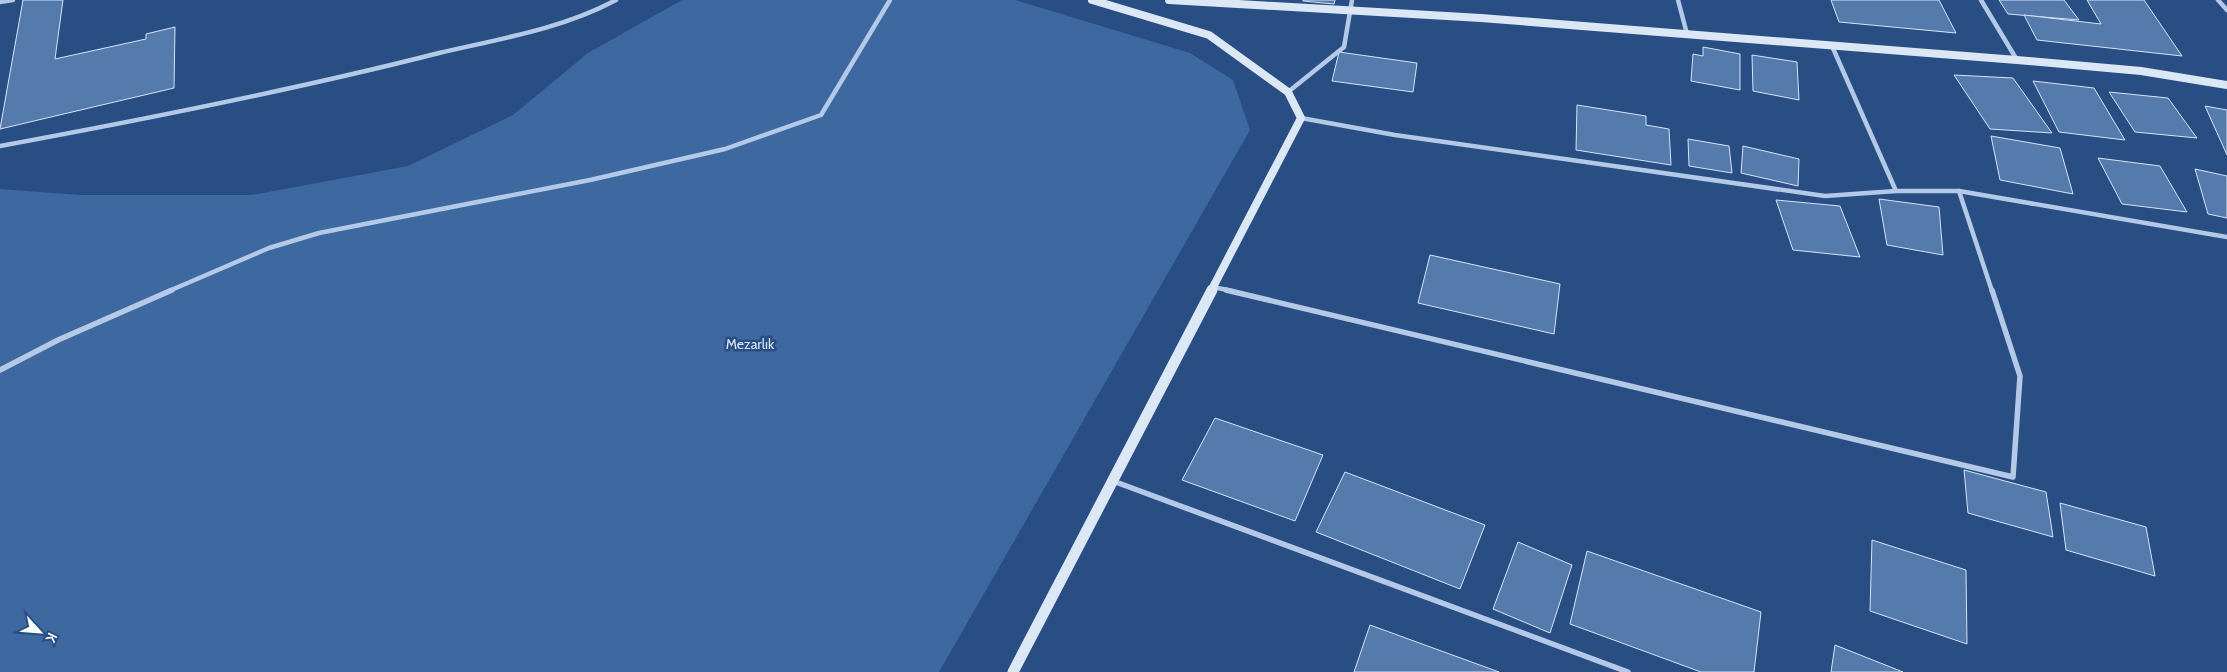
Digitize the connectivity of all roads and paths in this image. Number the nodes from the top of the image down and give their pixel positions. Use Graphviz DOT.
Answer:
graph roads {
  1 [pos="12,0"];
  2 [pos="616,0"];
  3 [pos="890,0"];
  4 [pos="1092,0"];
  5 [pos="1169,0"];
  6 [pos="1352,0"];
  7 [pos="1678,0"];
  8 [pos="1980,0"];
  9 [pos="2218,0"];
  10 [pos="0,2"];
  11 [pos="1350,10"];
  12 [pos="2227,10"];
  13 [pos="1687,34"];
  14 [pos="1832,46"];
  15 [pos="2016,60"];
  16 [pos="2227,85"];
  17 [pos="1288,92"];
  18 [pos="1301,118"];
  19 [pos="0,146"];
  20 [pos="1896,191"];
  21 [pos="1959,191"];
  22 [pos="2227,237"];
  23 [pos="1213,287"];
  24 [pos="0,370"];
  25 [pos="1112,480"];
  26 [pos="1013,672"];
  27 [pos="1628,672"];
  1 -- 10 [label="street"];
  2 -- 19 [label="street"];
  3 -- 24 [label="street"];
  4 -- 17 [label="street"];
  5 -- 11 [label="street"];
  6 -- 11 [label="street"];
  7 -- 13 [label="street"];
  8 -- 15 [label="street"];
  9 -- 12 [label="street"];
  11 -- 13 [label="street"];
  11 -- 17 [label="street"];
  13 -- 14 [label="street"];
  14 -- 15 [label="street"];
  14 -- 20 [label="street"];
  15 -- 16 [label="street"];
  17 -- 18 [label="street"];
  18 -- 20 [label="street"];
  18 -- 23 [label="street"];
  20 -- 21 [label="street"];
  21 -- 22 [label="street"];
  21 -- 23 [label="street"];
  23 -- 25 [label="street"];
  25 -- 26 [label="street"];
  25 -- 27 [label="street"];
}
